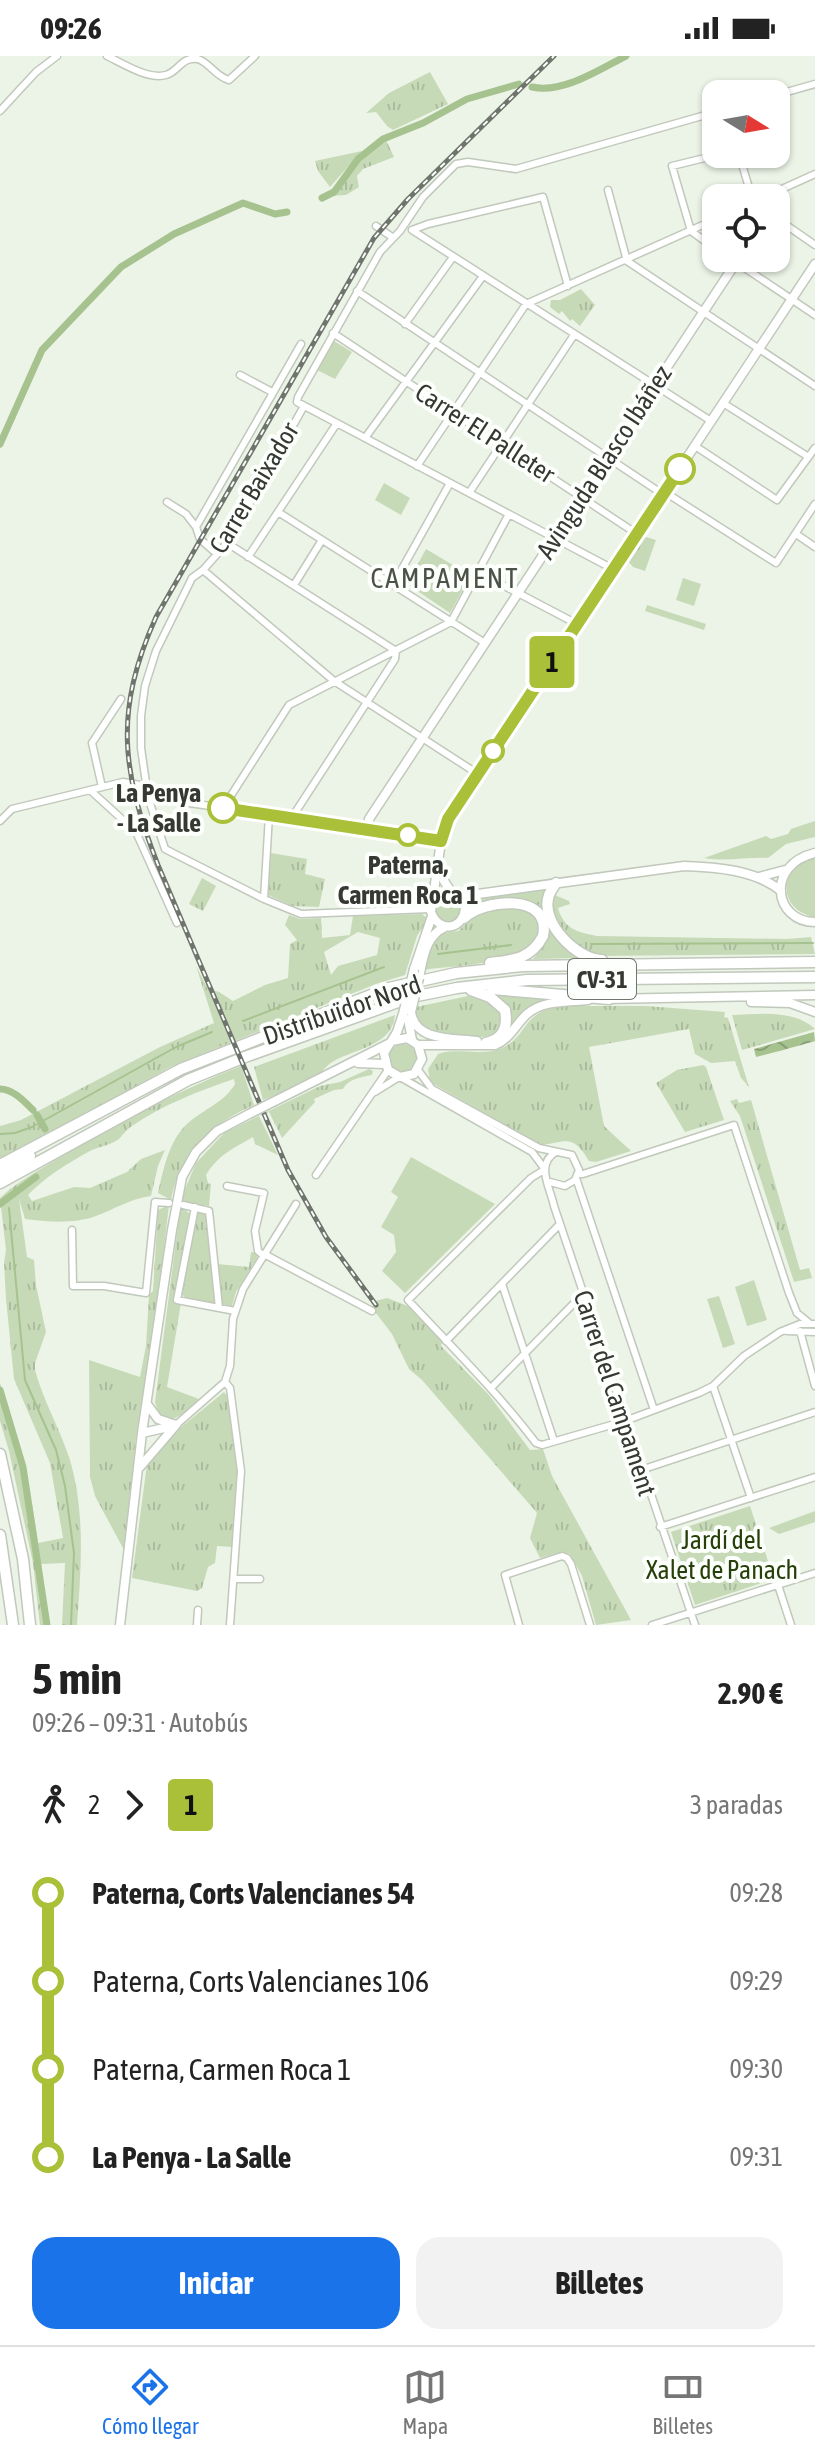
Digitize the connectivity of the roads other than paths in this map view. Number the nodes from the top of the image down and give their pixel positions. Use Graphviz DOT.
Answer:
graph roads {
  1 [pos="57,56"];
  2 [pos="107,56"];
  3 [pos="255,56"];
  4 [pos="815,84"];
  5 [pos="790,91"];
  6 [pos="0,111"];
  7 [pos="702,116"];
  8 [pos="702,159"];
  9 [pos="815,174"];
  10 [pos="790,186"];
  11 [pos="608,190"];
  12 [pos="414,211"];
  13 [pos="376,226"];
  14 [pos="702,226"];
  15 [pos="790,228"];
  16 [pos="412,230"];
  17 [pos="400,231"];
  18 [pos="691,231"];
  19 [pos="392,237"];
  20 [pos="702,239"];
  21 [pos="815,245"];
  22 [pos="453,257"];
  23 [pos="627,261"];
  24 [pos="815,264"];
  25 [pos="727,272"];
  26 [pos="753,272"];
  27 [pos="483,276"];
  28 [pos="568,286"];
  29 [pos="357,291"];
  30 [pos="792,300"];
  31 [pos="526,304"];
  32 [pos="703,312"];
  33 [pos="815,315"];
  34 [pos="405,324"];
  35 [pos="333,333"];
  36 [pos="576,336"];
  37 [pos="301,344"];
  38 [pos="434,344"];
  39 [pos="759,349"];
  40 [pos="479,373"];
  41 [pos="240,375"];
  42 [pos="406,381"];
  43 [pos="655,385"];
  44 [pos="815,386"];
  45 [pos="272,392"];
  46 [pos="723,403"];
  47 [pos="304,406"];
  48 [pos="528,406"];
  49 [pos="453,412"];
  50 [pos="711,421"];
  51 [pos="337,423"];
  52 [pos="365,438"];
  53 [pos="502,444"];
  54 [pos="695,446"];
  55 [pos="815,448"];
  56 [pos="807,456"];
  57 [pos="607,457"];
  58 [pos="417,466"];
  59 [pos="450,483"];
  60 [pos="469,493"];
  61 [pos="663,494"];
  62 [pos="581,497"];
  63 [pos="167,502"];
  64 [pos="815,504"];
  65 [pos="278,512"];
  66 [pos="509,514"];
  67 [pos="196,527"];
  68 [pos="637,534"];
  69 [pos="796,534"];
  70 [pos="554,538"];
  71 [pos="322,540"];
  72 [pos="227,543"];
  73 [pos="815,547"];
  74 [pos="216,553"];
  75 [pos="248,557"];
  76 [pos="613,569"];
  77 [pos="203,570"];
  78 [pos="478,572"];
  79 [pos="294,585"];
  80 [pos="393,585"];
  81 [pos="518,592"];
  82 [pos="451,622"];
  83 [pos="577,624"];
  84 [pos="485,643"];
  85 [pos="396,651"];
  86 [pos="334,681"];
  87 [pos="121,699"];
  88 [pos="367,703"];
  89 [pos="421,739"];
  90 [pos="478,774"];
  91 [pos="146,786"];
  92 [pos="102,787"];
  93 [pos="90,790"];
  94 [pos="148,797"];
  95 [pos="223,808"];
  96 [pos="269,815"];
  97 [pos="291,819"];
  98 [pos="0,821"];
  99 [pos="369,829"];
  100 [pos="441,841"];
  101 [pos="815,853"];
  102 [pos="438,863"];
  103 [pos="785,870"];
  104 [pos="758,877"];
  105 [pos="556,883"];
  106 [pos="781,891"];
  107 [pos="454,894"];
  108 [pos="478,894"];
  109 [pos="264,899"];
  110 [pos="465,906"];
  111 [pos="431,909"];
  112 [pos="464,918"];
  113 [pos="177,923"];
  114 [pos="813,924"];
  115 [pos="445,927"];
  116 [pos="815,962"];
  117 [pos="647,965"];
  118 [pos="417,968"];
  119 [pos="815,977"];
  120 [pos="432,978"];
  121 [pos="471,990"];
  122 [pos="815,995"];
  123 [pos="727,998"];
  124 [pos="609,999"];
  125 [pos="391,1005"];
  126 [pos="815,1012"];
  127 [pos="407,1013"];
  128 [pos="415,1042"];
  129 [pos="390,1043"];
  130 [pos="486,1043"];
  131 [pos="472,1046"];
  132 [pos="445,1047"];
  133 [pos="422,1059"];
  134 [pos="353,1063"];
  135 [pos="386,1067"];
  136 [pos="418,1070"];
  137 [pos="400,1077"];
  138 [pos="372,1093"];
  139 [pos="79,1125"];
  140 [pos="86,1136"];
  141 [pos="556,1152"];
  142 [pos="0,1165"];
  143 [pos="544,1169"];
  144 [pos="0,1175"];
  145 [pos="316,1175"];
  146 [pos="577,1176"];
  147 [pos="548,1181"];
  148 [pos="0,1183"];
  149 [pos="227,1186"];
  150 [pos="559,1187"];
  151 [pos="0,1191"];
  152 [pos="169,1203"];
  153 [pos="296,1204"];
  154 [pos="183,1205"];
  155 [pos="554,1206"];
  156 [pos="195,1207"];
  157 [pos="559,1225"];
  158 [pos="72,1230"];
  159 [pos="264,1254"];
  160 [pos="502,1284"];
  161 [pos="582,1295"];
  162 [pos="219,1308"];
  163 [pos="235,1311"];
  164 [pos="372,1311"];
  165 [pos="813,1324"];
  166 [pos="800,1331"];
  167 [pos="780,1332"];
  168 [pos="815,1332"];
  169 [pos="446,1341"];
  170 [pos="525,1353"];
  171 [pos="225,1382"];
  172 [pos="713,1386"];
  173 [pos="815,1386"];
  174 [pos="491,1388"];
  175 [pos="147,1404"];
  176 [pos="654,1410"];
  177 [pos="815,1412"];
  178 [pos="625,1421"];
  179 [pos="176,1425"];
  180 [pos="142,1433"];
  181 [pos="162,1439"];
  182 [pos="730,1440"];
  183 [pos="554,1441"];
  184 [pos="0,1454"];
  185 [pos="138,1470"];
  186 [pos="641,1470"];
  187 [pos="815,1477"];
  188 [pos="751,1498"];
  189 [pos="660,1527"];
  190 [pos="0,1535"];
  191 [pos="815,1573"];
  192 [pos="235,1579"];
  193 [pos="260,1579"];
  194 [pos="778,1585"];
  195 [pos="198,1610"];
  196 [pos="690,1614"];
  197 [pos="13,1625"];
  198 [pos="30,1625"];
  199 [pos="120,1625"];
  200 [pos="197,1625"];
  201 [pos="230,1625"];
  202 [pos="519,1625"];
  203 [pos="590,1625"];
  204 [pos="652,1625"];
  205 [pos="695,1625"];
  206 [pos="791,1625"];
  1 -- 6 [label="street"];
  2 -- 3 [label="street"];
  4 -- 5 [label="street"];
  7 -- 12 [label="street"];
  8 -- 18 [label="street"];
  9 -- 10 [label="street"];
  11 -- 23 [label="street"];
  12 -- 16 [label="street"];
  12 -- 17 [label="street"];
  13 -- 19 [label="street"];
  14 -- 18 [label="street"];
  15 -- 21 [label="street"];
  16 -- 17 [label="street"];
  16 -- 22 [label="street"];
  16 -- 28 [label="street"];
  17 -- 19 [label="street"];
  18 -- 20 [label="street"];
  18 -- 23 [label="street"];
  19 -- 29 [label="street"];
  22 -- 27 [label="street"];
  22 -- 34 [label="street"];
  23 -- 28 [label="street"];
  23 -- 32 [label="street"];
  24 -- 30 [label="street"];
  25 -- 32 [label="street, Avinguda Blasco Ibáñez"];
  26 -- 30 [label="street"];
  27 -- 31 [label="street"];
  27 -- 38 [label="street"];
  28 -- 31 [label="street"];
  29 -- 34 [label="street"];
  29 -- 35 [label="street"];
  30 -- 33 [label="street"];
  30 -- 39 [label="street"];
  31 -- 36 [label="street"];
  31 -- 40 [label="street"];
  32 -- 39 [label="street"];
  32 -- 43 [label="street, Avinguda Blasco Ibáñez"];
  34 -- 38 [label="street"];
  35 -- 42 [label="street, Carrer El Palleter"];
  35 -- 47 [label="street"];
  36 -- 43 [label="street"];
  36 -- 48 [label="street"];
  37 -- 45 [label="street"];
  38 -- 40 [label="street"];
  38 -- 42 [label="street"];
  39 -- 44 [label="street"];
  39 -- 46 [label="street"];
  40 -- 48 [label="street"];
  40 -- 49 [label="street"];
  41 -- 45 [label="street"];
  42 -- 49 [label="street, Carrer El Palleter"];
  42 -- 52 [label="street"];
  43 -- 50 [label="street"];
  43 -- 57 [label="street, Avinguda Blasco Ibáñez"];
  45 -- 67 [label="street"];
  46 -- 50 [label="street"];
  46 -- 56 [label="street"];
  47 -- 51 [label="street"];
  47 -- 72 [label="street, Carrer Baixador"];
  48 -- 53 [label="street"];
  48 -- 57 [label="street"];
  49 -- 53 [label="street, Carrer El Palleter"];
  49 -- 58 [label="street"];
  50 -- 54 [label="street"];
  51 -- 52 [label="street"];
  51 -- 65 [label="street"];
  52 -- 58 [label="street"];
  53 -- 60 [label="street"];
  53 -- 62 [label="street, Carrer El Palleter"];
  54 -- 56 [label="street"];
  54 -- 61 [label="street"];
  55 -- 56 [label="street"];
  57 -- 61 [label="street"];
  57 -- 62 [label="street, Avinguda Blasco Ibáñez"];
  58 -- 59 [label="street"];
  59 -- 60 [label="street"];
  59 -- 80 [label="street"];
  60 -- 66 [label="street"];
  61 -- 68 [label="street"];
  61 -- 69 [label="street"];
  62 -- 68 [label="street, Carrer El Palleter"];
  62 -- 70 [label="street, Avinguda Blasco Ibáñez"];
  63 -- 67 [label="street"];
  64 -- 69 [label="street"];
  65 -- 71 [label="street"];
  65 -- 75 [label="street"];
  66 -- 70 [label="street"];
  66 -- 78 [label="street"];
  67 -- 74 [label="street"];
  68 -- 76 [label="street"];
  69 -- 73 [label="street"];
  70 -- 76 [label="street"];
  70 -- 81 [label="street, Avinguda Blasco Ibáñez"];
  71 -- 79 [label="street"];
  71 -- 80 [label="street"];
  72 -- 74 [label="street, Carrer Baixador"];
  72 -- 75 [label="street"];
  74 -- 77 [label="street, Carrer Baixador"];
  75 -- 79 [label="street"];
  76 -- 83 [label="street"];
  77 -- 86 [label="street"];
  77 -- 91 [label="street, Carrer Baixador"];
  78 -- 81 [label="street"];
  78 -- 82 [label="street"];
  79 -- 85 [label="street"];
  80 -- 82 [label="street"];
  81 -- 83 [label="street"];
  81 -- 84 [label="street, Avinguda Blasco Ibáñez"];
  82 -- 84 [label="street"];
  82 -- 85 [label="street"];
  83 -- 90 [label="street"];
  84 -- 89 [label="street, Avinguda Blasco Ibáñez"];
  85 -- 86 [label="street"];
  85 -- 88 [label="street"];
  86 -- 88 [label="street"];
  86 -- 95 [label="street"];
  87 -- 92 [label="street"];
  88 -- 89 [label="street"];
  88 -- 97 [label="street"];
  89 -- 90 [label="street"];
  89 -- 99 [label="street, Avinguda Blasco Ibáñez"];
  90 -- 100 [label="street"];
  91 -- 92 [label="street"];
  91 -- 94 [label="street, Carrer Baixador"];
  92 -- 93 [label="street"];
  93 -- 98 [label="street"];
  93 -- 113 [label="street"];
  94 -- 95 [label="street"];
  94 -- 109 [label="street, Carrer Baixador"];
  95 -- 96 [label="street"];
  96 -- 97 [label="street"];
  96 -- 109 [label="street"];
  97 -- 99 [label="street"];
  99 -- 100 [label="street"];
  100 -- 102 [label="street"];
  101 -- 103 [label="street"];
  102 -- 107 [label="street"];
  102 -- 111 [label="street"];
  103 -- 104 [label="street"];
  103 -- 106 [label="street"];
  104 -- 105 [label="street"];
  104 -- 106 [label="street"];
  105 -- 108 [label="street"];
  105 -- 117 [label="highway"];
  106 -- 114 [label="street"];
  107 -- 108 [label="street"];
  107 -- 110 [label="street"];
  107 -- 111 [label="street"];
  108 -- 110 [label="street"];
  109 -- 111 [label="street"];
  110 -- 112 [label="street"];
  111 -- 115 [label="street"];
  111 -- 118 [label="street"];
  112 -- 115 [label="street"];
  112 -- 120 [label="highway"];
  115 -- 118 [label="street"];
  116 -- 117 [label="highway, Distribuïdor Nord / CV-31"];
  117 -- 120 [label="highway, Distribuïdor Nord / CV-31"];
  118 -- 127 [label="street, bridge"];
  118 -- 127 [label="street, bridge"];
  119 -- 125 [label="highway, Distribuïdor Nord / CV-31"];
  120 -- 139 [label="highway, Distribuïdor Nord / CV-31"];
  121 -- 124 [label="highway"];
  121 -- 125 [label="highway"];
  121 -- 130 [label="highway"];
  122 -- 123 [label="street"];
  123 -- 124 [label="street"];
  123 -- 126 [label="street"];
  124 -- 131 [label="street"];
  125 -- 140 [label="highway, Distribuïdor Nord / CV-31"];
  127 -- 128 [label="street"];
  127 -- 129 [label="street"];
  127 -- 130 [label="street"];
  128 -- 129 [label="street"];
  128 -- 132 [label="street"];
  128 -- 133 [label="street"];
  129 -- 134 [label="street"];
  129 -- 135 [label="street"];
  130 -- 131 [label="street"];
  131 -- 132 [label="street"];
  132 -- 133 [label="street"];
  133 -- 136 [label="street"];
  134 -- 135 [label="street"];
  134 -- 175 [label="street, bridge"];
  135 -- 137 [label="street"];
  135 -- 138 [label="street"];
  136 -- 137 [label="street"];
  136 -- 141 [label="street"];
  137 -- 138 [label="street"];
  137 -- 143 [label="street"];
  138 -- 145 [label="street"];
  139 -- 142 [label="highway"];
  139 -- 144 [label="highway"];
  140 -- 148 [label="highway, CV-31"];
  140 -- 151 [label="highway"];
  141 -- 143 [label="street"];
  141 -- 146 [label="street"];
  143 -- 147 [label="street"];
  143 -- 169 [label="street"];
  146 -- 150 [label="street"];
  146 -- 165 [label="street"];
  146 -- 176 [label="street"];
  147 -- 150 [label="street"];
  147 -- 155 [label="street, Carrer del Campament"];
  149 -- 159 [label="street"];
  150 -- 155 [label="street, Carrer del Campament"];
  152 -- 158 [label="street"];
  153 -- 159 [label="street"];
  154 -- 156 [label="street"];
  155 -- 157 [label="street, Carrer del Campament"];
  156 -- 162 [label="street"];
  156 -- 162 [label="street"];
  157 -- 160 [label="street"];
  157 -- 161 [label="street, Carrer del Campament"];
  159 -- 163 [label="street"];
  159 -- 164 [label="street"];
  160 -- 169 [label="street"];
  160 -- 170 [label="street"];
  161 -- 170 [label="street"];
  161 -- 178 [label="street, Carrer del Campament"];
  162 -- 163 [label="street"];
  163 -- 171 [label="street"];
  165 -- 167 [label="street"];
  166 -- 167 [label="street"];
  166 -- 168 [label="street"];
  166 -- 173 [label="street"];
  167 -- 172 [label="street"];
  169 -- 174 [label="street"];
  170 -- 174 [label="street"];
  170 -- 183 [label="street"];
  171 -- 179 [label="street"];
  171 -- 192 [label="street"];
  172 -- 176 [label="street"];
  172 -- 182 [label="street"];
  174 -- 183 [label="street"];
  175 -- 179 [label="street"];
  175 -- 180 [label="street"];
  176 -- 178 [label="street"];
  177 -- 182 [label="street"];
  178 -- 183 [label="street"];
  178 -- 186 [label="street, Carrer del Campament"];
  179 -- 180 [label="street"];
  179 -- 181 [label="street"];
  180 -- 181 [label="street"];
  180 -- 185 [label="street"];
  181 -- 185 [label="street"];
  182 -- 186 [label="street"];
  182 -- 188 [label="street"];
  184 -- 198 [label="highway"];
  185 -- 199 [label="street"];
  186 -- 189 [label="street, Carrer del Campament"];
  187 -- 188 [label="street"];
  188 -- 189 [label="street"];
  189 -- 196 [label="street, Carrer del Campament"];
  190 -- 197 [label="highway"];
  191 -- 194 [label="street"];
  192 -- 193 [label="street"];
  192 -- 201 [label="street"];
  194 -- 196 [label="street"];
  194 -- 206 [label="street"];
  195 -- 200 [label="street"];
  196 -- 204 [label="street"];
  196 -- 205 [label="street, Carrer del Campament"];
  202 -- 203 [label="street"];
}
